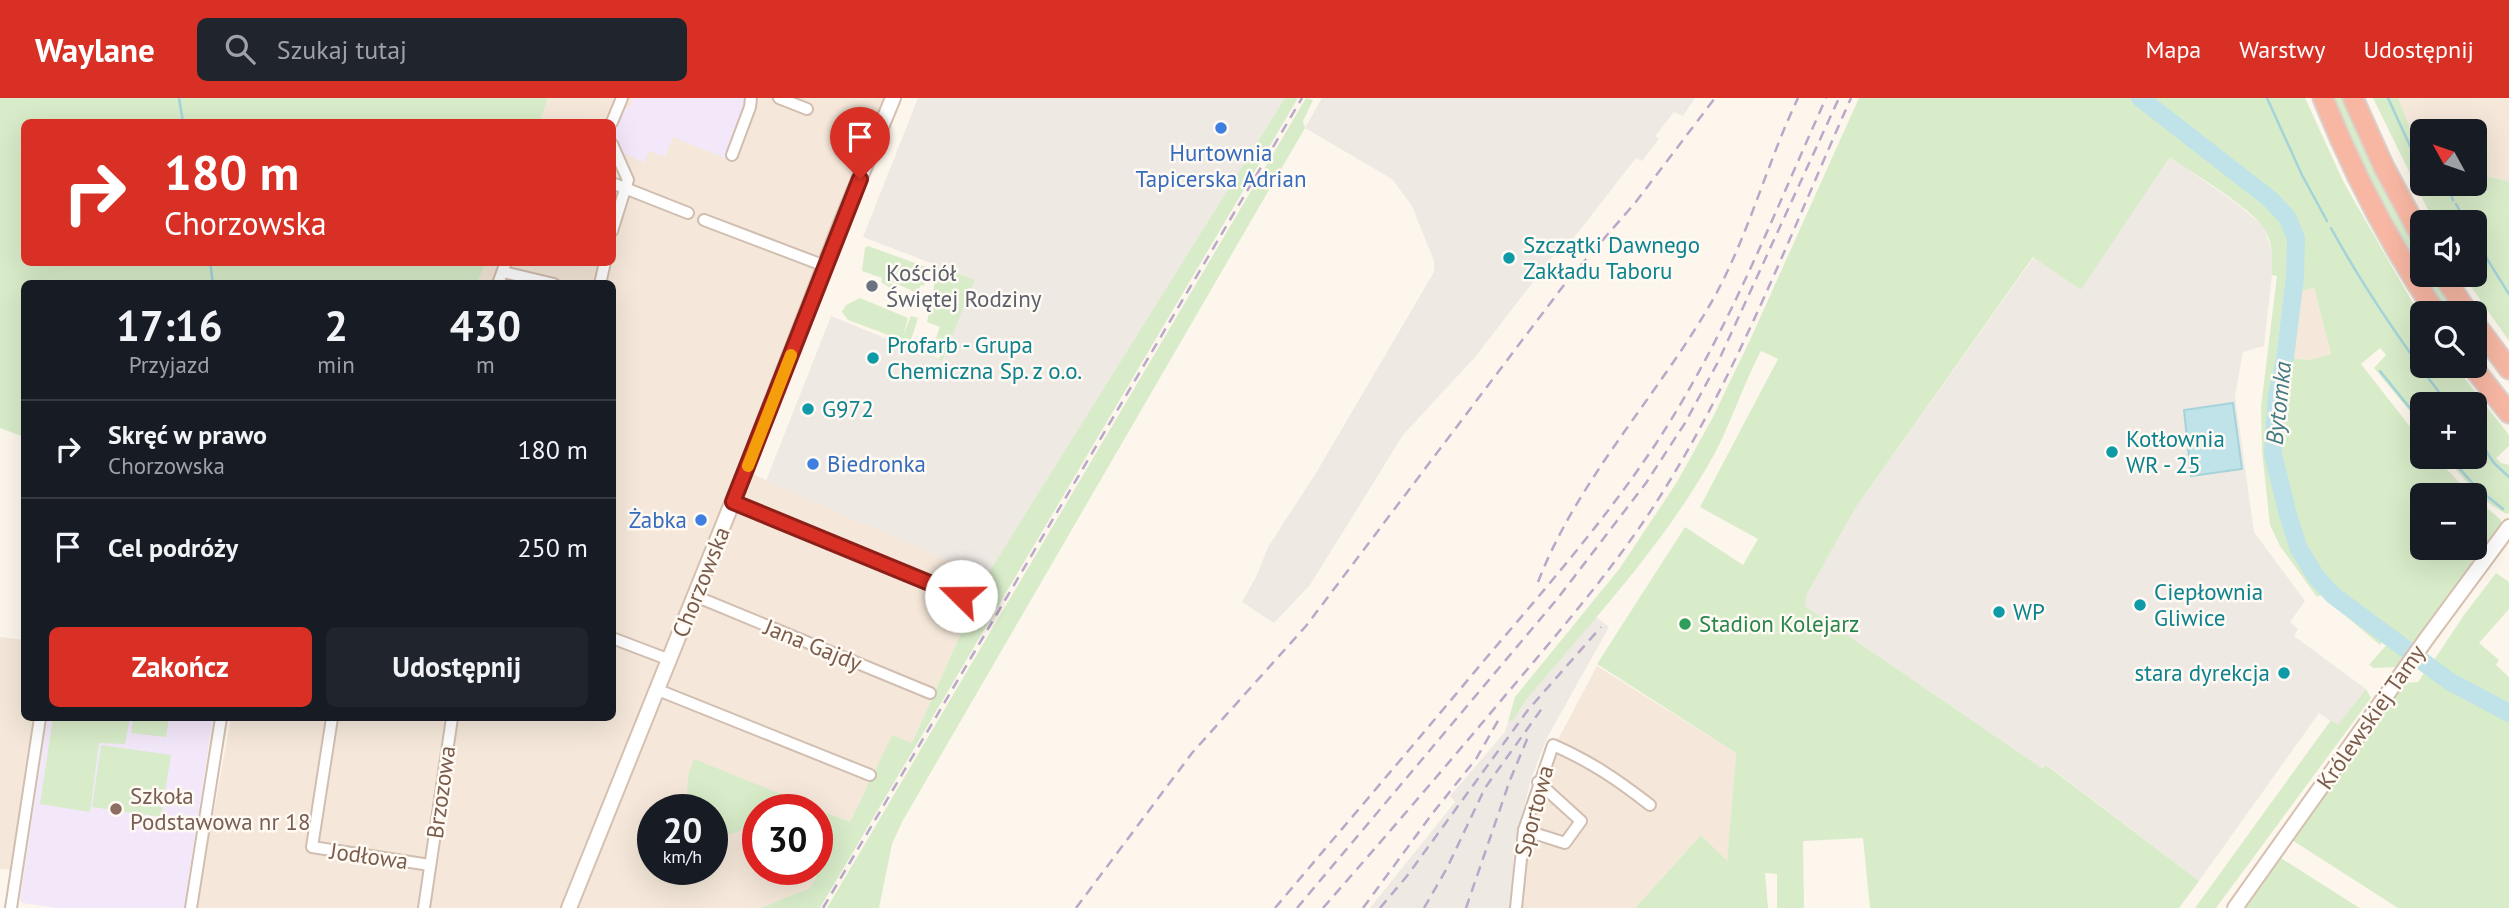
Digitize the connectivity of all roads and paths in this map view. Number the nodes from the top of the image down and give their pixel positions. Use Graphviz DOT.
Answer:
graph roads {
  1 [pos="622,98"];
  2 [pos="751,98"];
  3 [pos="779,98"];
  4 [pos="893,98"];
  5 [pos="2323,98"];
  6 [pos="2353,98"];
  7 [pos="807,109"];
  8 [pos="613,119"];
  9 [pos="616,152"];
  10 [pos="732,155"];
  11 [pos="616,184"];
  12 [pos="627,188"];
  13 [pos="688,214"];
  14 [pos="2410,216"];
  15 [pos="616,220"];
  16 [pos="704,220"];
  17 [pos="825,266"];
  18 [pos="505,267"];
  19 [pos="542,280"];
  20 [pos="2429,301"];
  21 [pos="2487,340"];
  22 [pos="2509,369"];
  23 [pos="2481,378"];
  24 [pos="2509,413"];
  25 [pos="733,502"];
  26 [pos="2509,527"];
  27 [pos="695,596"];
  28 [pos="961,596"];
  29 [pos="616,640"];
  30 [pos="670,660"];
  31 [pos="658,690"];
  32 [pos="930,693"];
  33 [pos="40,721"];
  34 [pos="221,721"];
  35 [pos="332,721"];
  36 [pos="452,721"];
  37 [pos="870,775"];
  38 [pos="1538,782"];
  39 [pos="1650,805"];
  40 [pos="1524,830"];
  41 [pos="430,865"];
  42 [pos="11,908"];
  43 [pos="191,908"];
  44 [pos="424,908"];
  45 [pos="569,908"];
  46 [pos="1516,908"];
  47 [pos="2235,908"];
  1 -- 8 [label="street"];
  2 -- 10 [label="street"];
  3 -- 7 [label="street"];
  4 -- 17 [label="main road, Chorzowska"];
  5 -- 20 [label="highway"];
  6 -- 14 [label="highway"];
  9 -- 12 [label="street"];
  11 -- 12 [label="street"];
  12 -- 13 [label="street"];
  12 -- 15 [label="street"];
  16 -- 17 [label="street"];
  17 -- 25 [label="main road, Chorzowska"];
  18 -- 19 [label="street"];
  21 -- 22 [label="highway"];
  23 -- 24 [label="highway"];
  25 -- 27 [label="main road, Chorzowska"];
  25 -- 28 [label="street"];
  26 -- 47 [label="main road, Królewskiej Tamy"];
  27 -- 30 [label="main road, Chorzowska"];
  27 -- 32 [label="street, Jana Gajdy"];
  29 -- 30 [label="street"];
  30 -- 31 [label="main road, Chorzowska"];
  31 -- 37 [label="street"];
  31 -- 45 [label="main road, Chorzowska"];
  33 -- 42 [label="street"];
  34 -- 43 [label="street"];
  35 -- 41 [label="street, Jodłowa"];
  36 -- 41 [label="street, Brzozowa"];
  38 -- 39 [label="street, Sportowa"];
  38 -- 40 [label="street, Sportowa"];
  38 -- 40 [label="street"];
  40 -- 46 [label="street, Sportowa"];
  41 -- 44 [label="street, Brzozowa"];
}
